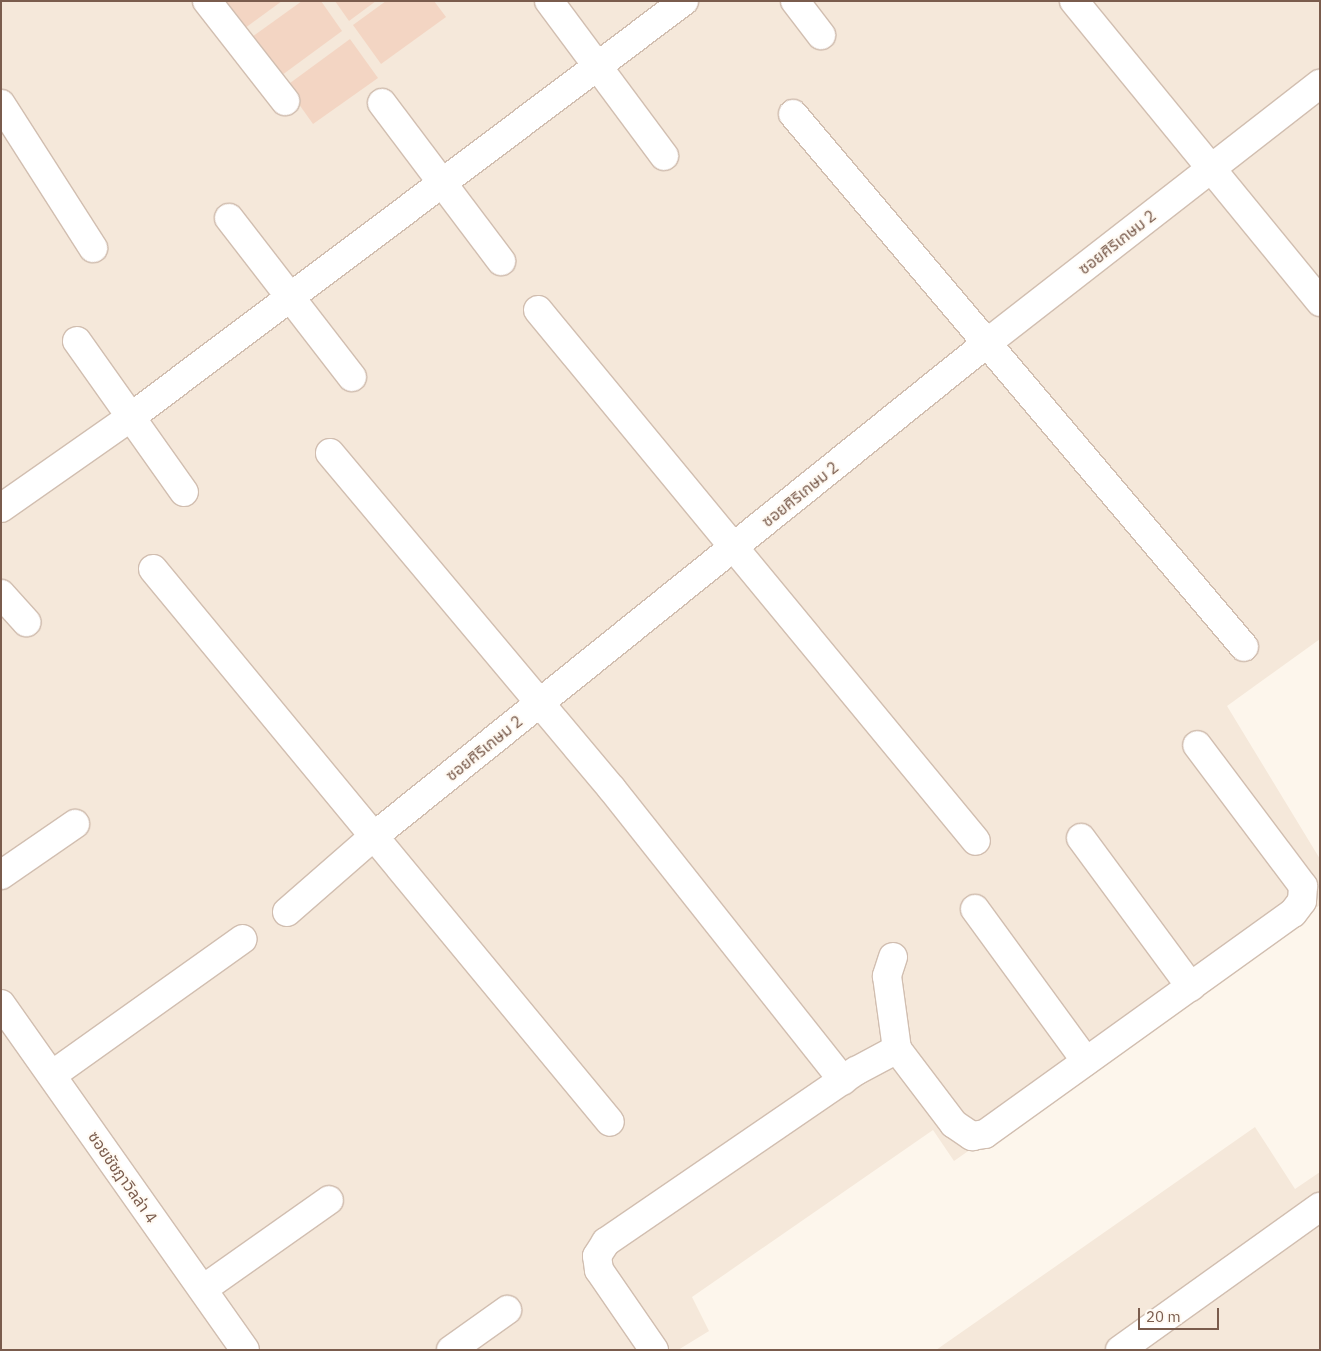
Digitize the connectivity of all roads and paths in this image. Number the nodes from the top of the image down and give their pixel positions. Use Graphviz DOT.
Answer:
graph roads {
  1 [pos="207,1"];
  2 [pos="549,1"];
  3 [pos="684,1"];
  4 [pos="795,1"];
  5 [pos="1074,1"];
  6 [pos="821,35"];
  7 [pos="598,66"];
  8 [pos="1320,84"];
  9 [pos="285,101"];
  10 [pos="382,103"];
  11 [pos="1,104"];
  12 [pos="793,114"];
  13 [pos="664,156"];
  14 [pos="1211,170"];
  15 [pos="442,183"];
  16 [pos="229,218"];
  17 [pos="93,248"];
  18 [pos="501,261"];
  19 [pos="290,297"];
  20 [pos="1320,302"];
  21 [pos="538,310"];
  22 [pos="77,341"];
  23 [pos="987,343"];
  24 [pos="352,377"];
  25 [pos="131,417"];
  26 [pos="330,453"];
  27 [pos="184,492"];
  28 [pos="1,508"];
  29 [pos="734,546"];
  30 [pos="153,569"];
  31 [pos="1,594"];
  32 [pos="26,622"];
  33 [pos="1244,647"];
  34 [pos="540,703"];
  35 [pos="1197,745"];
  36 [pos="75,824"];
  37 [pos="373,837"];
  38 [pos="1081,838"];
  39 [pos="976,841"];
  40 [pos="1,875"];
  41 [pos="975,909"];
  42 [pos="286,912"];
  43 [pos="243,939"];
  44 [pos="893,957"];
  45 [pos="1191,987"];
  46 [pos="1,1004"];
  47 [pos="898,1049"];
  48 [pos="1086,1061"];
  49 [pos="52,1075"];
  50 [pos="843,1080"];
  51 [pos="610,1122"];
  52 [pos="329,1200"];
  53 [pos="1320,1208"];
  54 [pos="202,1289"];
  55 [pos="507,1310"];
  56 [pos="245,1350"];
  57 [pos="452,1350"];
  58 [pos="654,1350"];
  59 [pos="1120,1350"];
  1 -- 9 [label="street"];
  2 -- 7 [label="street"];
  3 -- 7 [label="street"];
  4 -- 6 [label="street"];
  5 -- 14 [label="street"];
  7 -- 13 [label="street"];
  7 -- 15 [label="street"];
  8 -- 14 [label="street, ซอยศิริเกษม 2"];
  10 -- 15 [label="street"];
  11 -- 17 [label="street"];
  12 -- 23 [label="street"];
  14 -- 20 [label="street"];
  14 -- 23 [label="street, ซอยศิริเกษม 2"];
  15 -- 18 [label="street"];
  15 -- 19 [label="street"];
  16 -- 19 [label="street"];
  19 -- 24 [label="street"];
  19 -- 25 [label="street"];
  21 -- 29 [label="street"];
  22 -- 25 [label="street"];
  23 -- 29 [label="street, ซอยศิริเกษม 2"];
  23 -- 33 [label="street"];
  25 -- 27 [label="street"];
  25 -- 28 [label="street"];
  26 -- 34 [label="street"];
  29 -- 34 [label="street, ซอยศิริเกษม 2"];
  29 -- 39 [label="street"];
  30 -- 37 [label="street"];
  31 -- 32 [label="street"];
  34 -- 37 [label="street, ซอยศิริเกษม 2"];
  34 -- 50 [label="street"];
  35 -- 45 [label="street"];
  36 -- 40 [label="street"];
  37 -- 42 [label="street, ซอยศิริเกษม 2"];
  37 -- 51 [label="street"];
  38 -- 45 [label="street"];
  41 -- 48 [label="street"];
  43 -- 49 [label="street"];
  44 -- 47 [label="street"];
  45 -- 48 [label="street"];
  46 -- 49 [label="street, ซอยชัชฎาวิลล่า 4"];
  47 -- 48 [label="street"];
  47 -- 50 [label="street"];
  49 -- 54 [label="street, ซอยชัชฎาวิลล่า 4"];
  50 -- 58 [label="street"];
  52 -- 54 [label="street"];
  53 -- 59 [label="street"];
  54 -- 56 [label="street, ซอยชัชฎาวิลล่า 4"];
  55 -- 57 [label="street"];
}
